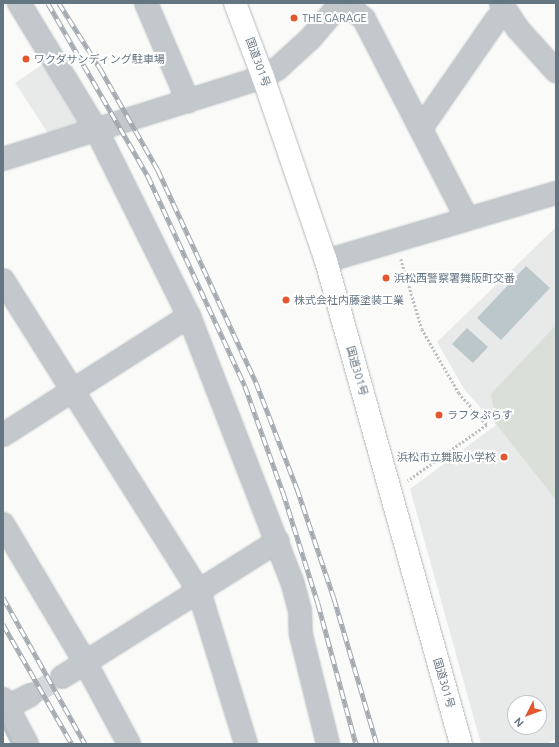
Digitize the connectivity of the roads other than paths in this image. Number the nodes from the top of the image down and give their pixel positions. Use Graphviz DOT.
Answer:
graph roads {
  1 [pos="19,3"];
  2 [pos="146,3"];
  3 [pos="235,3"];
  4 [pos="341,3"];
  5 [pos="345,3"];
  6 [pos="504,8"];
  7 [pos="556,71"];
  8 [pos="263,77"];
  9 [pos="188,101"];
  10 [pos="419,126"];
  11 [pos="97,131"];
  12 [pos="3,159"];
  13 [pos="556,193"];
  14 [pos="465,220"];
  15 [pos="326,261"];
  16 [pos="3,280"];
  17 [pos="189,316"];
  18 [pos="72,391"];
  19 [pos="3,435"];
  20 [pos="3,524"];
  21 [pos="278,541"];
  22 [pos="200,591"];
  23 [pos="86,664"];
  24 [pos="62,677"];
  25 [pos="30,695"];
  26 [pos="5,705"];
  27 [pos="27,744"];
  28 [pos="129,744"];
  29 [pos="246,744"];
  30 [pos="328,744"];
  31 [pos="461,744"];
  1 -- 11 [label="street"];
  2 -- 9 [label="street"];
  3 -- 8 [label="highway, 国道301号"];
  4 -- 8 [label="street"];
  5 -- 10 [label="street"];
  6 -- 7 [label="street"];
  6 -- 10 [label="street"];
  8 -- 9 [label="street"];
  8 -- 15 [label="highway, 国道301号"];
  9 -- 11 [label="street"];
  10 -- 14 [label="street"];
  11 -- 12 [label="street"];
  11 -- 17 [label="street"];
  13 -- 14 [label="street"];
  14 -- 15 [label="street"];
  15 -- 31 [label="highway, 国道301号"];
  16 -- 18 [label="street"];
  17 -- 18 [label="street"];
  17 -- 21 [label="street"];
  18 -- 19 [label="street"];
  18 -- 22 [label="street"];
  20 -- 23 [label="street"];
  21 -- 22 [label="street"];
  21 -- 30 [label="street"];
  22 -- 23 [label="street"];
  22 -- 29 [label="street"];
  23 -- 24 [label="street"];
  23 -- 28 [label="street"];
  25 -- 26 [label="street"];
  26 -- 27 [label="street"];
}
